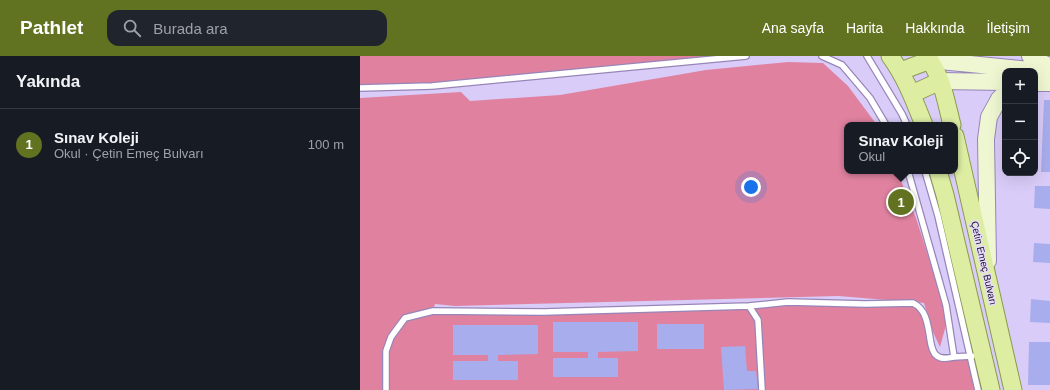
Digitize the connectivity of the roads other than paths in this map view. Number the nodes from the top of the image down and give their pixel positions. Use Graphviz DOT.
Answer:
graph roads {
  1 [pos="746,56"];
  2 [pos="822,56"];
  3 [pos="866,56"];
  4 [pos="890,56"];
  5 [pos="1030,56"];
  6 [pos="928,58"];
  7 [pos="1050,67"];
  8 [pos="901,71"];
  9 [pos="1050,72"];
  10 [pos="940,81"];
  11 [pos="1002,82"];
  12 [pos="1038,83"];
  13 [pos="1050,83"];
  14 [pos="360,88"];
  15 [pos="912,94"];
  16 [pos="1002,96"];
  17 [pos="884,122"];
  18 [pos="906,122"];
  19 [pos="923,122"];
  20 [pos="951,122"];
  21 [pos="958,149"];
  22 [pos="909,174"];
  23 [pos="926,174"];
  24 [pos="939,174"];
  25 [pos="988,282"];
  26 [pos="749,306"];
  27 [pos="976,356"];
  28 [pos="954,357"];
  29 [pos="386,390"];
  30 [pos="762,390"];
  31 [pos="978,390"];
  32 [pos="991,390"];
  33 [pos="1013,390"];
  1 -- 14 [label="lane"];
  2 -- 17 [label="lane"];
  3 -- 18 [label="lane"];
  4 -- 8 [label="main road"];
  5 -- 7 [label="main road"];
  6 -- 8 [label="main road"];
  6 -- 9 [label="main road"];
  6 -- 10 [label="main road"];
  8 -- 15 [label="main road"];
  10 -- 11 [label="main road"];
  10 -- 15 [label="main road"];
  10 -- 20 [label="main road"];
  12 -- 13 [label="main road"];
  15 -- 19 [label="main road"];
  16 -- 25 [label="main road"];
  21 -- 25 [label="main road, Çetin Emeç Bulvarı"];
  22 -- 28 [label="lane"];
  23 -- 27 [label="lane"];
  24 -- 27 [label="main road"];
  25 -- 33 [label="main road, Çetin Emeç Bulvarı"];
  26 -- 28 [label="lane"];
  26 -- 29 [label="lane"];
  26 -- 30 [label="lane"];
  27 -- 28 [label="lane"];
  27 -- 31 [label="lane"];
  27 -- 32 [label="main road"];
}
